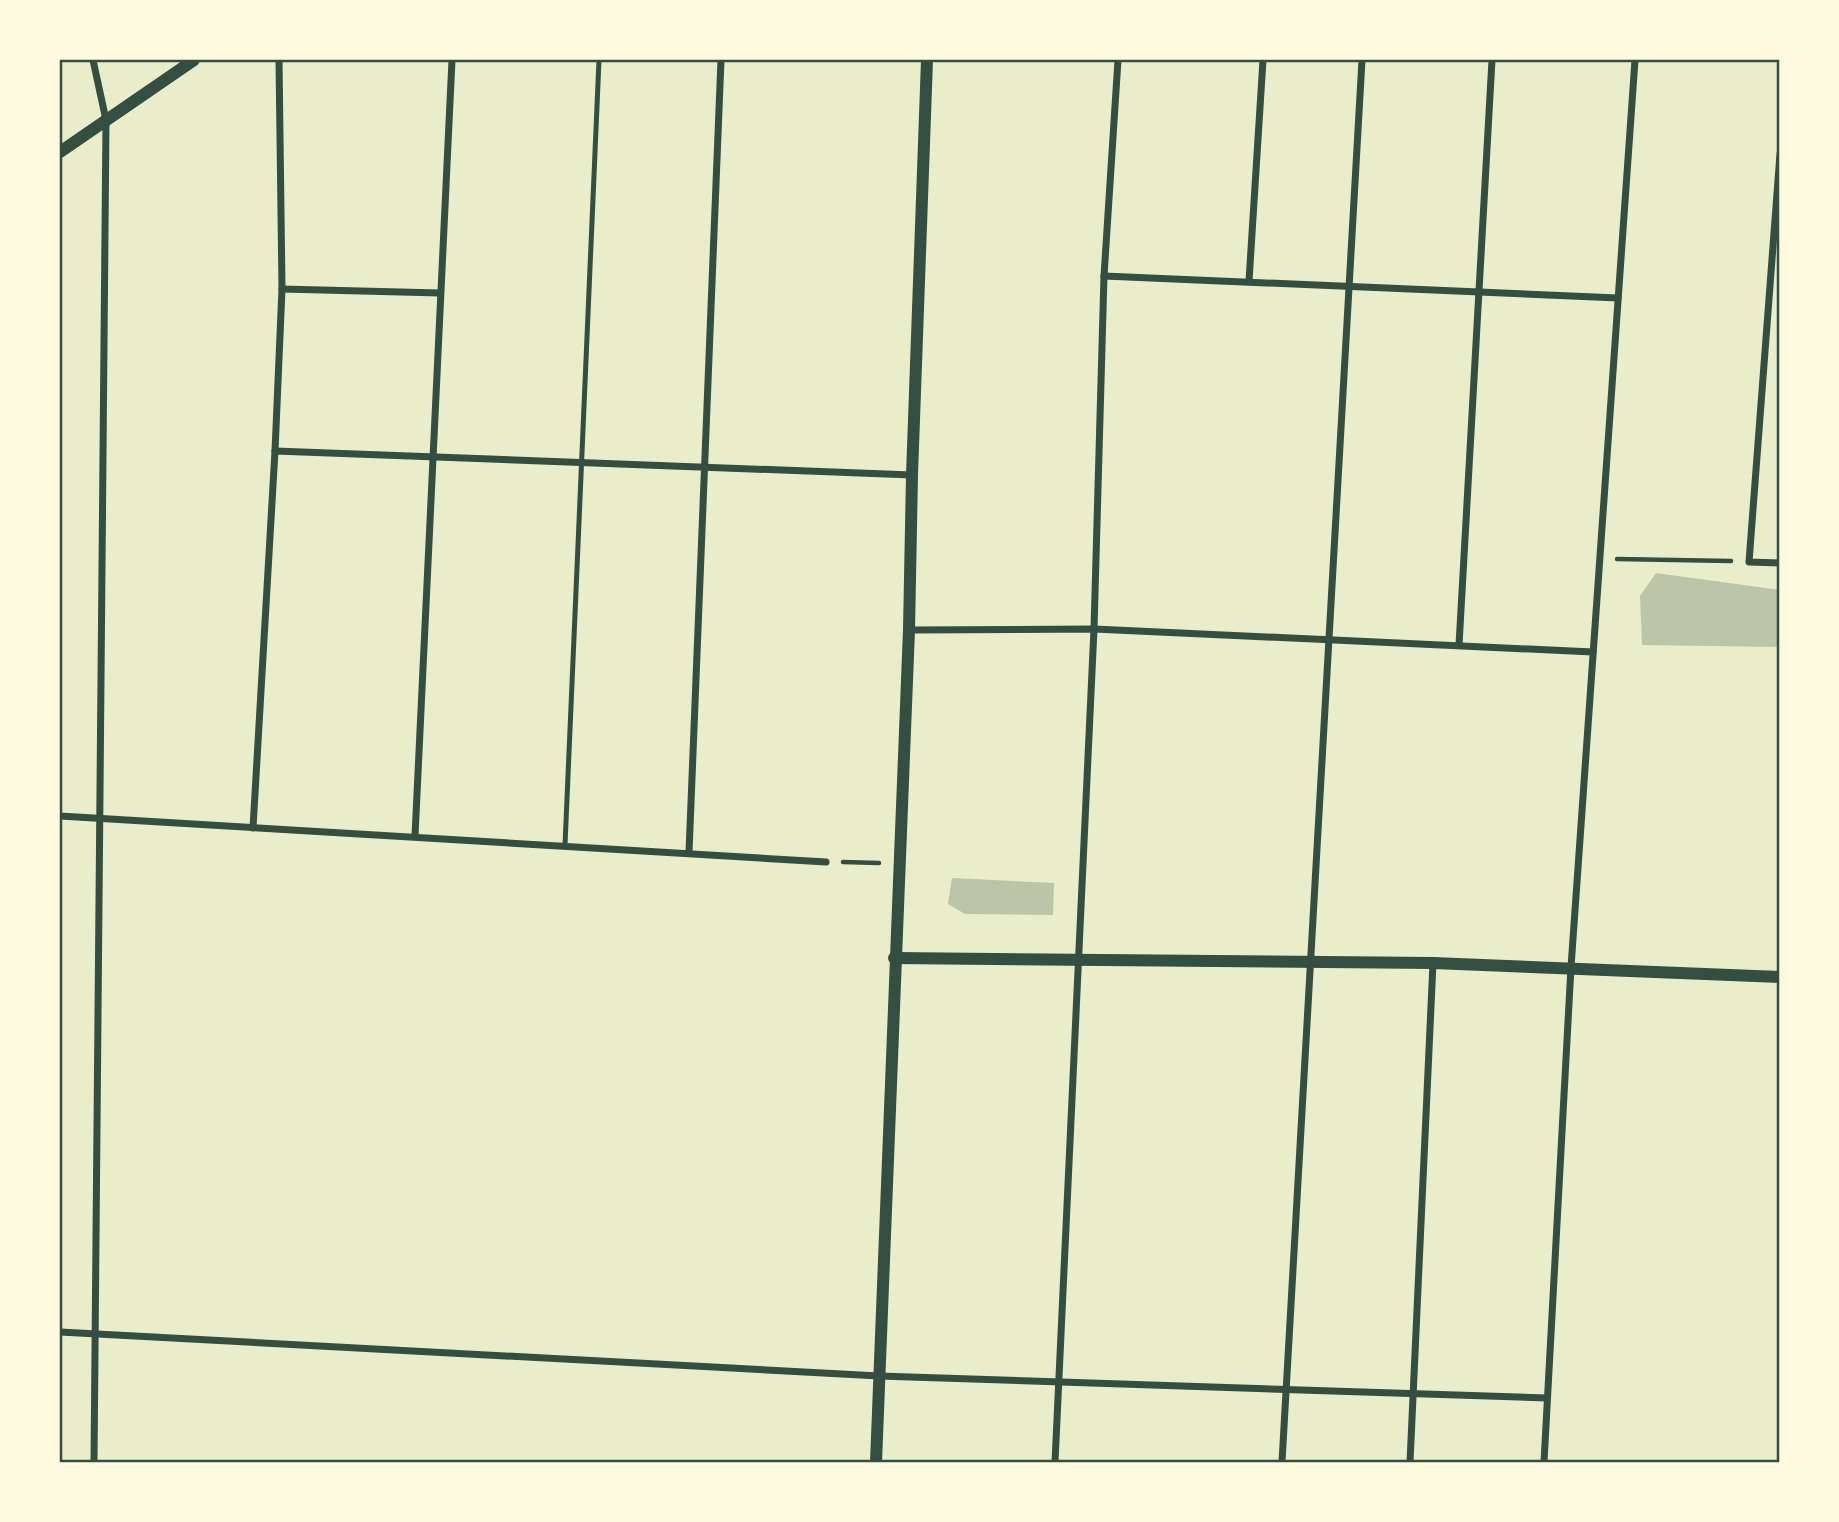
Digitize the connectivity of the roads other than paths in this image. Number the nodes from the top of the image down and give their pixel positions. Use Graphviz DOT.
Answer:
graph roads {
  1 [pos="93,60"];
  2 [pos="194,60"];
  3 [pos="279,60"];
  4 [pos="452,60"];
  5 [pos="599,60"];
  6 [pos="722,60"];
  7 [pos="927,60"];
  8 [pos="1118,60"];
  9 [pos="1263,60"];
  10 [pos="1362,60"];
  11 [pos="1493,60"];
  12 [pos="1635,60"];
  13 [pos="106,120"];
  14 [pos="60,152"];
  15 [pos="1780,154"];
  16 [pos="1104,276"];
  17 [pos="1249,281"];
  18 [pos="1349,287"];
  19 [pos="282,289"];
  20 [pos="1480,292"];
  21 [pos="440,293"];
  22 [pos="1618,298"];
  23 [pos="275,451"];
  24 [pos="433,457"];
  25 [pos="582,463"];
  26 [pos="705,467"];
  27 [pos="912,475"];
  28 [pos="1780,563"];
  29 [pos="1094,629"];
  30 [pos="909,630"];
  31 [pos="1328,639"];
  32 [pos="1459,645"];
  33 [pos="1593,652"];
  34 [pos="60,816"];
  35 [pos="100,819"];
  36 [pos="253,828"];
  37 [pos="415,836"];
  38 [pos="565,845"];
  39 [pos="690,852"];
  40 [pos="826,862"];
  41 [pos="894,958"];
  42 [pos="1078,960"];
  43 [pos="1310,962"];
  44 [pos="1433,962"];
  45 [pos="1571,967"];
  46 [pos="1780,977"];
  47 [pos="60,1332"];
  48 [pos="95,1334"];
  49 [pos="879,1376"];
  50 [pos="1059,1382"];
  51 [pos="1286,1390"];
  52 [pos="1413,1394"];
  53 [pos="1547,1398"];
  54 [pos="94,1462"];
  55 [pos="876,1462"];
  56 [pos="1055,1462"];
  57 [pos="1282,1462"];
  58 [pos="1410,1462"];
  59 [pos="1544,1462"];
  1 -- 13 [label="street"];
  2 -- 13 [label="street"];
  3 -- 19 [label="street"];
  4 -- 21 [label="street"];
  5 -- 25 [label="lane"];
  6 -- 26 [label="street"];
  7 -- 27 [label="street"];
  8 -- 16 [label="street"];
  9 -- 17 [label="street"];
  10 -- 18 [label="street"];
  11 -- 20 [label="street"];
  12 -- 22 [label="street"];
  13 -- 14 [label="street"];
  13 -- 35 [label="street"];
  15 -- 28 [label="street"];
  16 -- 17 [label="street"];
  16 -- 29 [label="street"];
  17 -- 18 [label="street"];
  18 -- 20 [label="street"];
  18 -- 31 [label="street"];
  19 -- 21 [label="street"];
  19 -- 23 [label="street"];
  20 -- 22 [label="street"];
  20 -- 32 [label="street"];
  21 -- 24 [label="street"];
  22 -- 33 [label="street"];
  23 -- 24 [label="street"];
  23 -- 36 [label="street"];
  24 -- 25 [label="street"];
  24 -- 37 [label="street"];
  25 -- 26 [label="street"];
  25 -- 38 [label="lane"];
  26 -- 27 [label="street"];
  26 -- 39 [label="street"];
  27 -- 30 [label="street"];
  29 -- 30 [label="street"];
  29 -- 31 [label="street"];
  29 -- 42 [label="street"];
  30 -- 41 [label="street"];
  31 -- 32 [label="street"];
  31 -- 43 [label="street"];
  32 -- 33 [label="street"];
  33 -- 45 [label="street"];
  34 -- 35 [label="street"];
  35 -- 36 [label="street"];
  35 -- 48 [label="street"];
  36 -- 37 [label="street"];
  37 -- 38 [label="street"];
  38 -- 39 [label="street"];
  39 -- 40 [label="street"];
  41 -- 42 [label="street"];
  41 -- 49 [label="street"];
  42 -- 43 [label="street"];
  42 -- 50 [label="street"];
  43 -- 44 [label="street"];
  43 -- 51 [label="street"];
  44 -- 45 [label="street"];
  44 -- 52 [label="street"];
  45 -- 46 [label="street"];
  45 -- 53 [label="street"];
  47 -- 48 [label="street"];
  48 -- 49 [label="street"];
  48 -- 54 [label="street"];
  49 -- 50 [label="street"];
  49 -- 55 [label="street"];
  50 -- 51 [label="street"];
  50 -- 56 [label="street"];
  51 -- 52 [label="street"];
  51 -- 57 [label="street"];
  52 -- 53 [label="street"];
  52 -- 58 [label="street"];
  53 -- 59 [label="street"];
}
